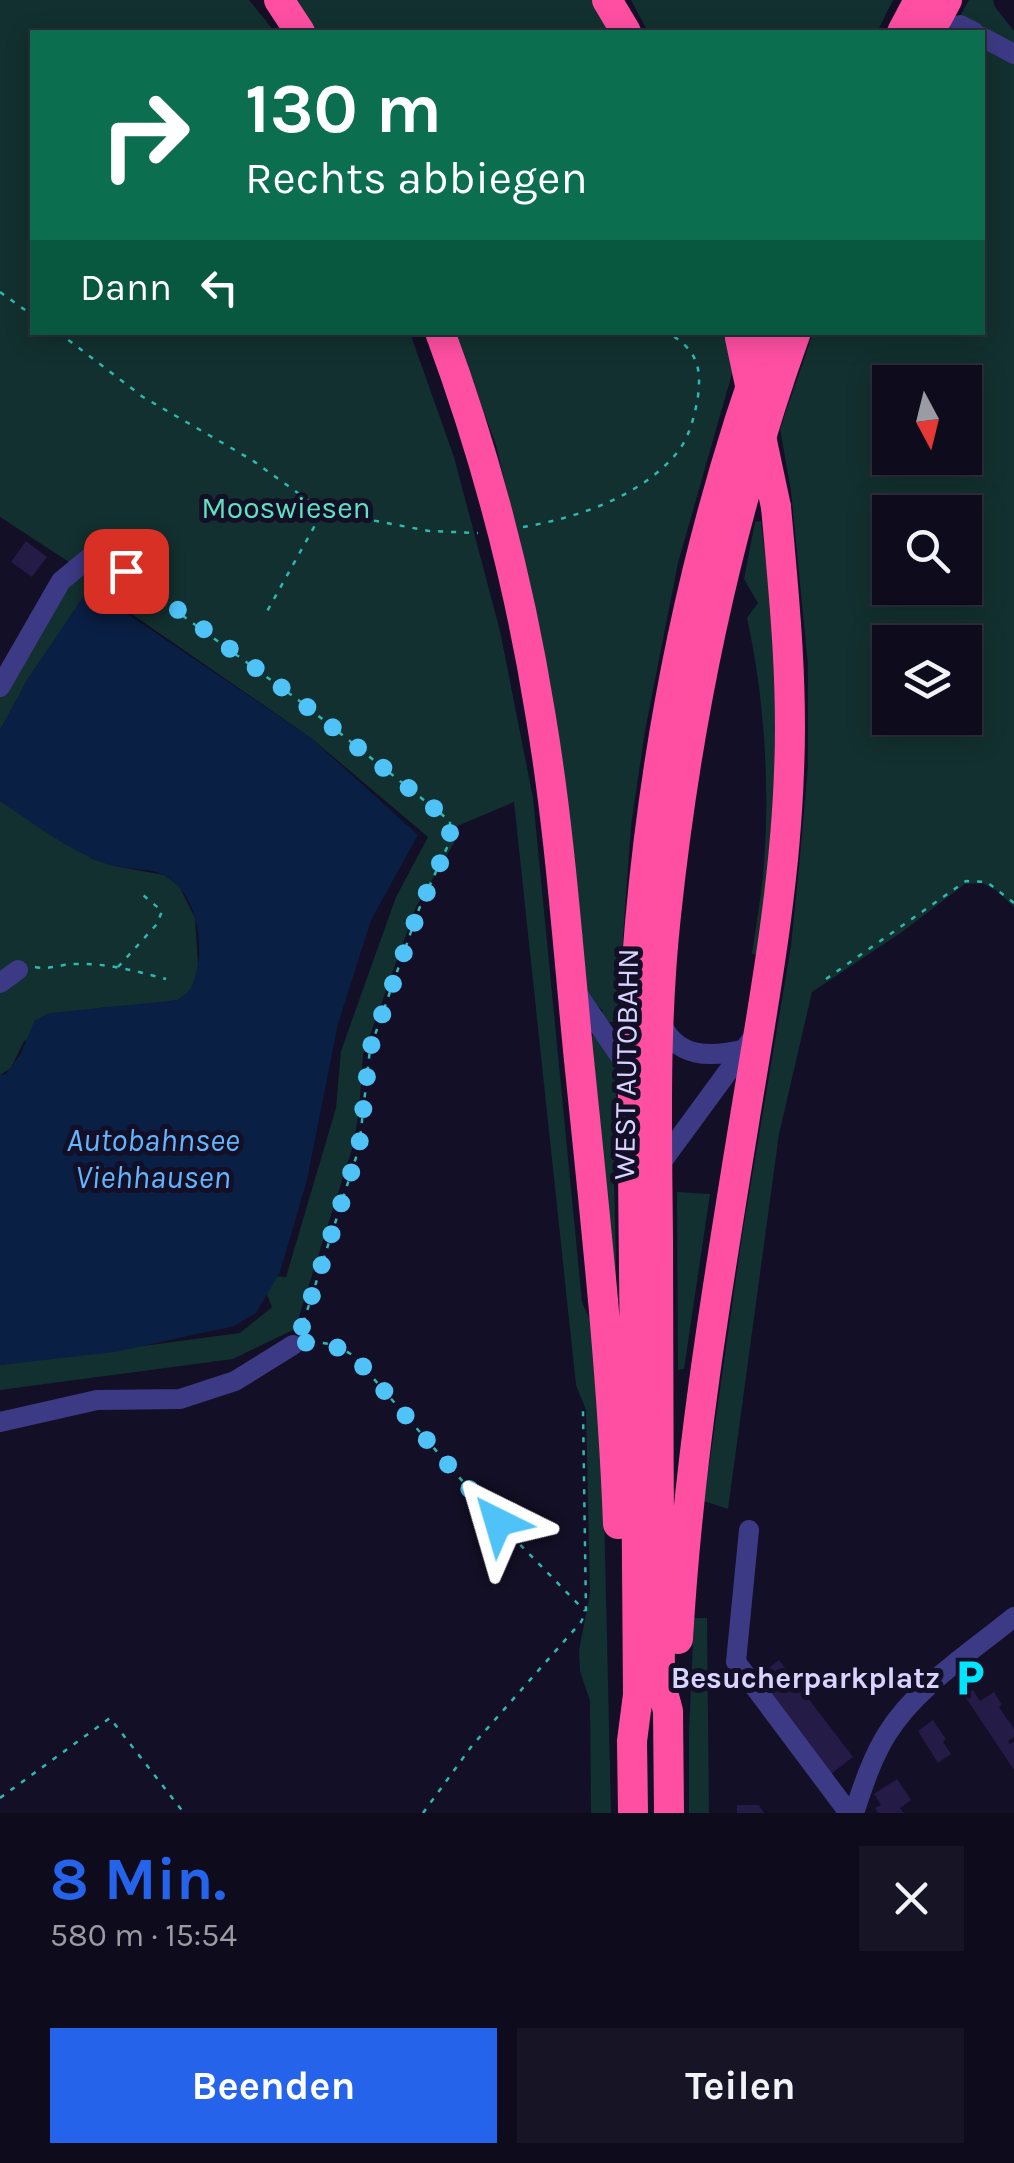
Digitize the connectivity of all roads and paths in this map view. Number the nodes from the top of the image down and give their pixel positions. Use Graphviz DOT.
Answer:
graph roads {
  1 [pos="279,0"];
  2 [pos="608,0"];
  3 [pos="919,0"];
  4 [pos="960,19"];
  5 [pos="299,30"];
  6 [pos="625,30"];
  7 [pos="903,30"];
  8 [pos="935,30"];
  9 [pos="985,39"];
  10 [pos="1014,54"];
  11 [pos="0,292"];
  12 [pos="30,314"];
  13 [pos="62,335"];
  14 [pos="441,335"];
  15 [pos="672,335"];
  16 [pos="749,335"];
  17 [pos="749,335"];
  18 [pos="795,335"];
  19 [pos="323,511"];
  20 [pos="522,527"];
  21 [pos="480,533"];
  22 [pos="94,554"];
  23 [pos="264,615"];
  24 [pos="0,688"];
  25 [pos="143,895"];
  26 [pos="1014,903"];
  27 [pos="118,968"];
  28 [pos="18,970"];
  29 [pos="166,978"];
  30 [pos="826,979"];
  31 [pos="0,983"];
  32 [pos="572,986"];
  33 [pos="659,1018"];
  34 [pos="753,1039"];
  35 [pos="634,1076"];
  36 [pos="658,1167"];
  37 [pos="293,1344"];
  38 [pos="583,1411"];
  39 [pos="0,1422"];
  40 [pos="749,1530"];
  41 [pos="586,1612"];
  42 [pos="1014,1617"];
  43 [pos="668,1711"];
  44 [pos="632,1741"];
  45 [pos="0,1798"];
  46 [pos="184,1813"];
  47 [pos="423,1813"];
  48 [pos="633,1813"];
  49 [pos="669,1813"];
  50 [pos="852,1813"];
  1 -- 5 [label="highway"];
  2 -- 6 [label="highway"];
  3 -- 7 [label="highway"];
  4 -- 8 [label="highway"];
  9 -- 10 [label="street"];
  11 -- 12 [label="path"];
  13 -- 19 [label="path"];
  14 -- 32 [label="highway"];
  15 -- 20 [label="path"];
  16 -- 34 [label="highway, bridge"];
  17 -- 35 [label="highway, WEST AUTOBAHN"];
  18 -- 33 [label="highway, WEST AUTOBAHN"];
  19 -- 21 [label="path"];
  19 -- 23 [label="path"];
  22 -- 24 [label="street"];
  22 -- 37 [label="path"];
  25 -- 27 [label="path"];
  26 -- 30 [label="path"];
  27 -- 28 [label="path"];
  27 -- 29 [label="path"];
  28 -- 31 [label="street"];
  32 -- 35 [label="street"];
  32 -- 44 [label="highway"];
  33 -- 34 [label="street"];
  33 -- 36 [label="highway, WEST AUTOBAHN"];
  34 -- 36 [label="street"];
  34 -- 43 [label="highway"];
  35 -- 44 [label="highway, WEST AUTOBAHN"];
  36 -- 43 [label="highway, WEST AUTOBAHN"];
  37 -- 39 [label="street"];
  37 -- 41 [label="path"];
  38 -- 41 [label="path"];
  40 -- 50 [label="street"];
  41 -- 47 [label="path"];
  42 -- 50 [label="street"];
  43 -- 49 [label="highway, WEST AUTOBAHN"];
  44 -- 48 [label="highway, WEST AUTOBAHN"];
  45 -- 46 [label="path"];
}
